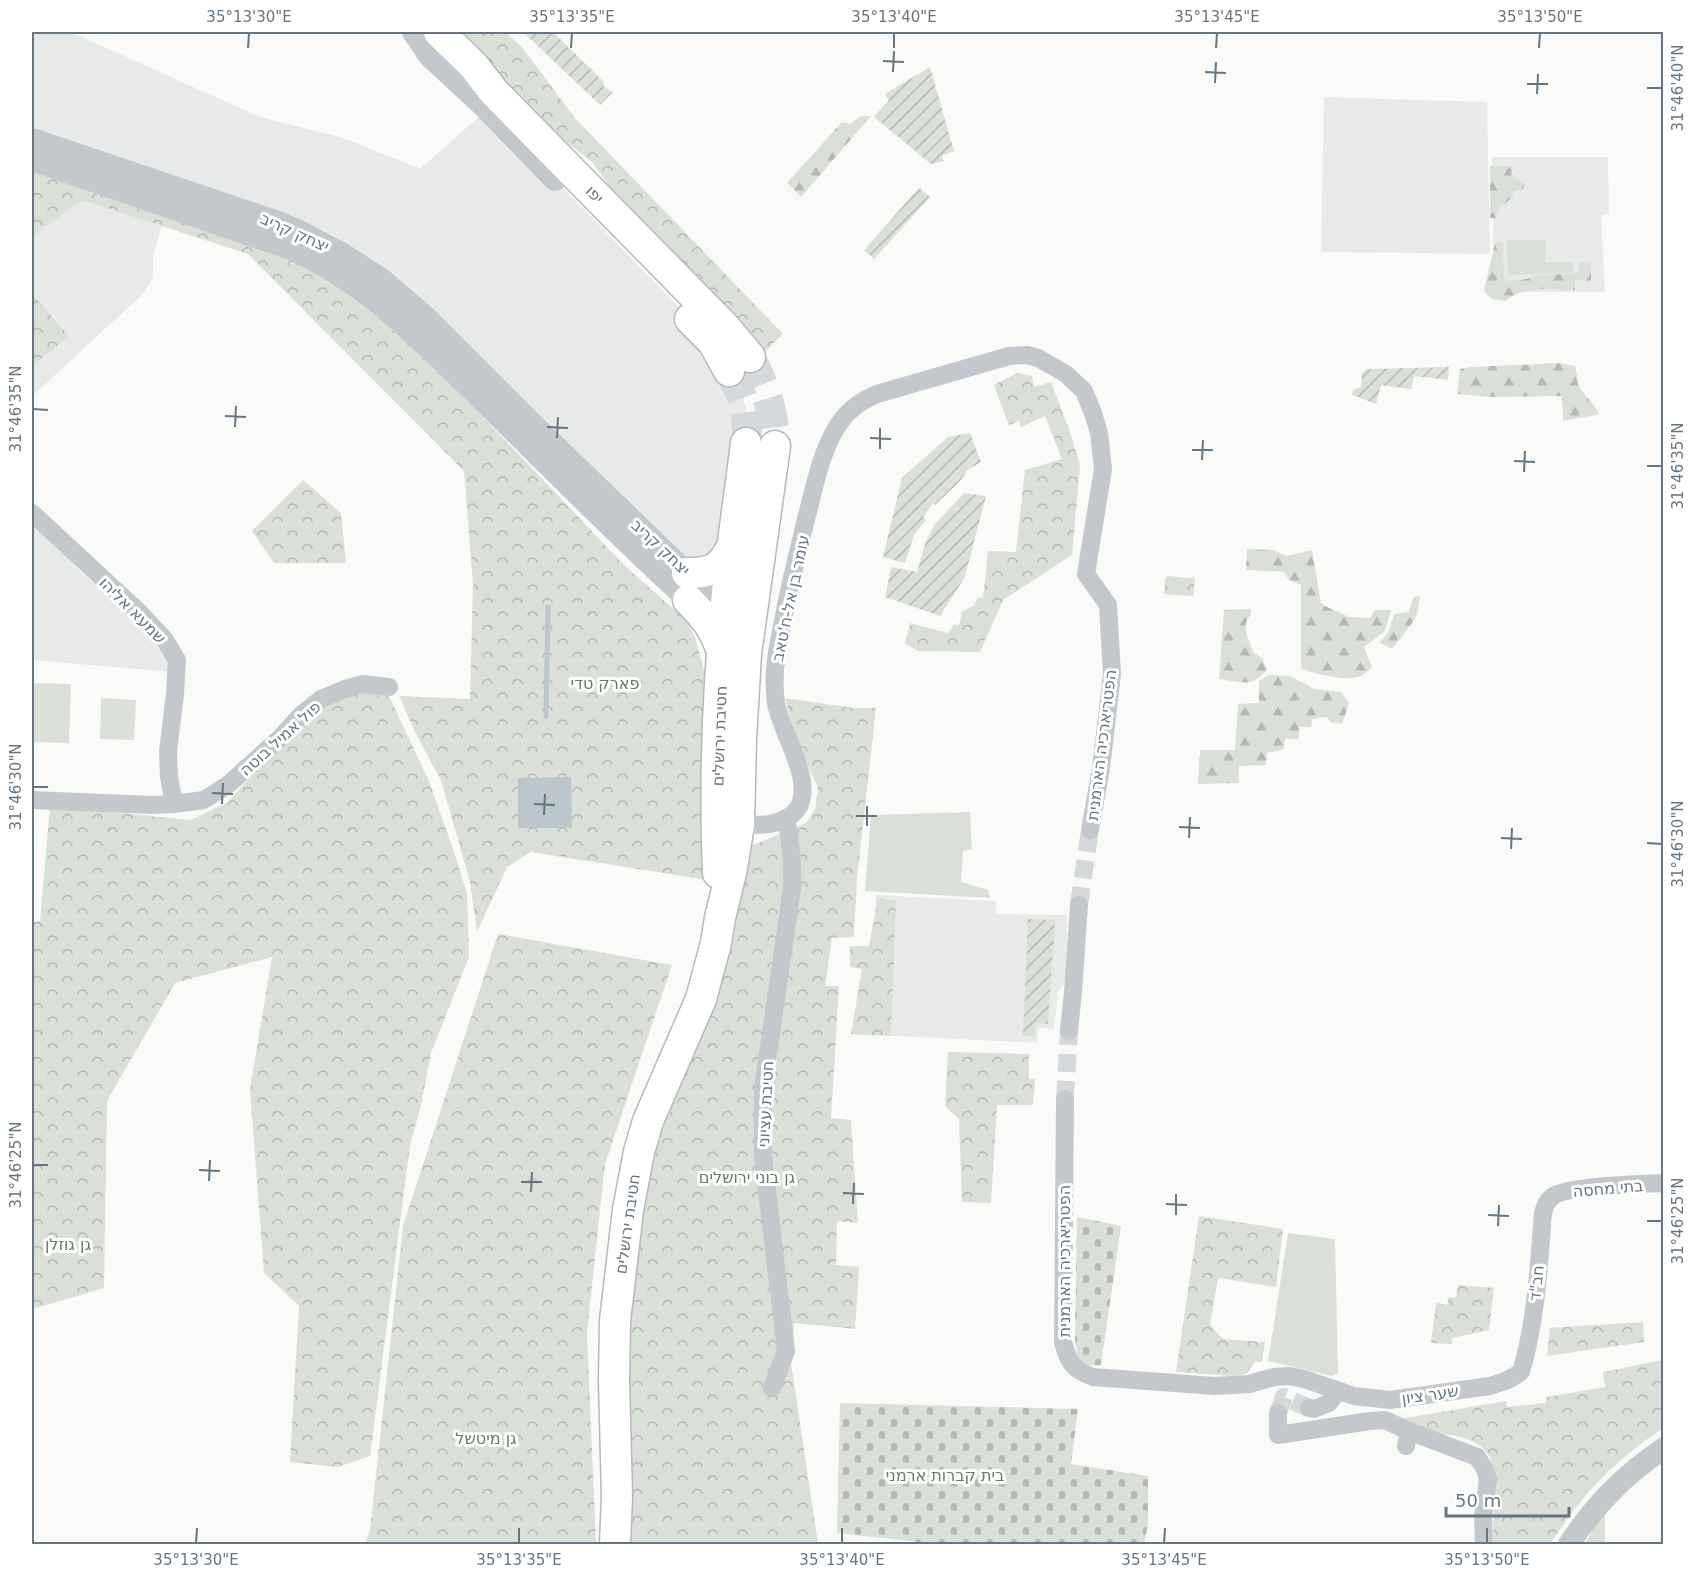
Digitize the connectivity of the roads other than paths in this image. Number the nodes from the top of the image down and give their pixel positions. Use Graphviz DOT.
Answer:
graph roads {
  1 [pos="413,32"];
  2 [pos="438,32"];
  3 [pos="32,139"];
  4 [pos="32,160"];
  5 [pos="555,180"];
  6 [pos="877,394"];
  7 [pos="32,513"];
  8 [pos="732,547"];
  9 [pos="687,586"];
  10 [pos="735,601"];
  11 [pos="723,655"];
  12 [pos="389,687"];
  13 [pos="32,800"];
  14 [pos="174,804"];
  15 [pos="786,818"];
  16 [pos="728,824"];
  17 [pos="1090,830"];
  18 [pos="1079,905"];
  19 [pos="1069,1031"];
  20 [pos="1065,1099"];
  21 [pos="1664,1183"];
  22 [pos="1553,1195"];
  23 [pos="1521,1372"];
  24 [pos="772,1388"];
  25 [pos="1337,1391"];
  26 [pos="1309,1408"];
  27 [pos="1278,1413"];
  28 [pos="1664,1448"];
  29 [pos="615,1545"];
  30 [pos="1484,1545"];
  31 [pos="1569,1545"];
  1 -- 5 [label="street, יפו"];
  2 -- 5 [label="highway, יפו"];
  2 -- 5 [label="highway, יפו"];
  3 -- 9 [label="street, יצחק קריב"];
  4 -- 9 [label="street, יצחק קריב"];
  6 -- 15 [label="street, עומר בן אל-ח'טאב"];
  6 -- 17 [label="street, הפטריארכיה הארמנית"];
  7 -- 14 [label="street, שמעא אליהו"];
  8 -- 9 [label="highway"];
  8 -- 10 [label="highway"];
  8 -- 10 [label="highway"];
  9 -- 10 [label="street, יצחק קריב"];
  9 -- 11 [label="highway"];
  10 -- 11 [label="highway, חטיבת ירושלים"];
  10 -- 16 [label="highway, חטיבת ירושלים"];
  11 -- 16 [label="highway, חטיבת ירושלים"];
  12 -- 14 [label="street, פול אמיל בוטה"];
  13 -- 14 [label="street, פול אמיל בוטה"];
  15 -- 16 [label="street"];
  15 -- 24 [label="street, חטיבת עציוני"];
  16 -- 29 [label="highway, חטיבת ירושלים"];
  18 -- 19 [label="street"];
  20 -- 25 [label="street, הפטריארכיה הארמנית"];
  21 -- 22 [label="street, בתי מחסה"];
  22 -- 23 [label="street, חב\"ד"];
  23 -- 25 [label="street, שער ציון"];
  25 -- 26 [label="street"];
  27 -- 30 [label="street"];
  28 -- 31 [label="street"];
}
